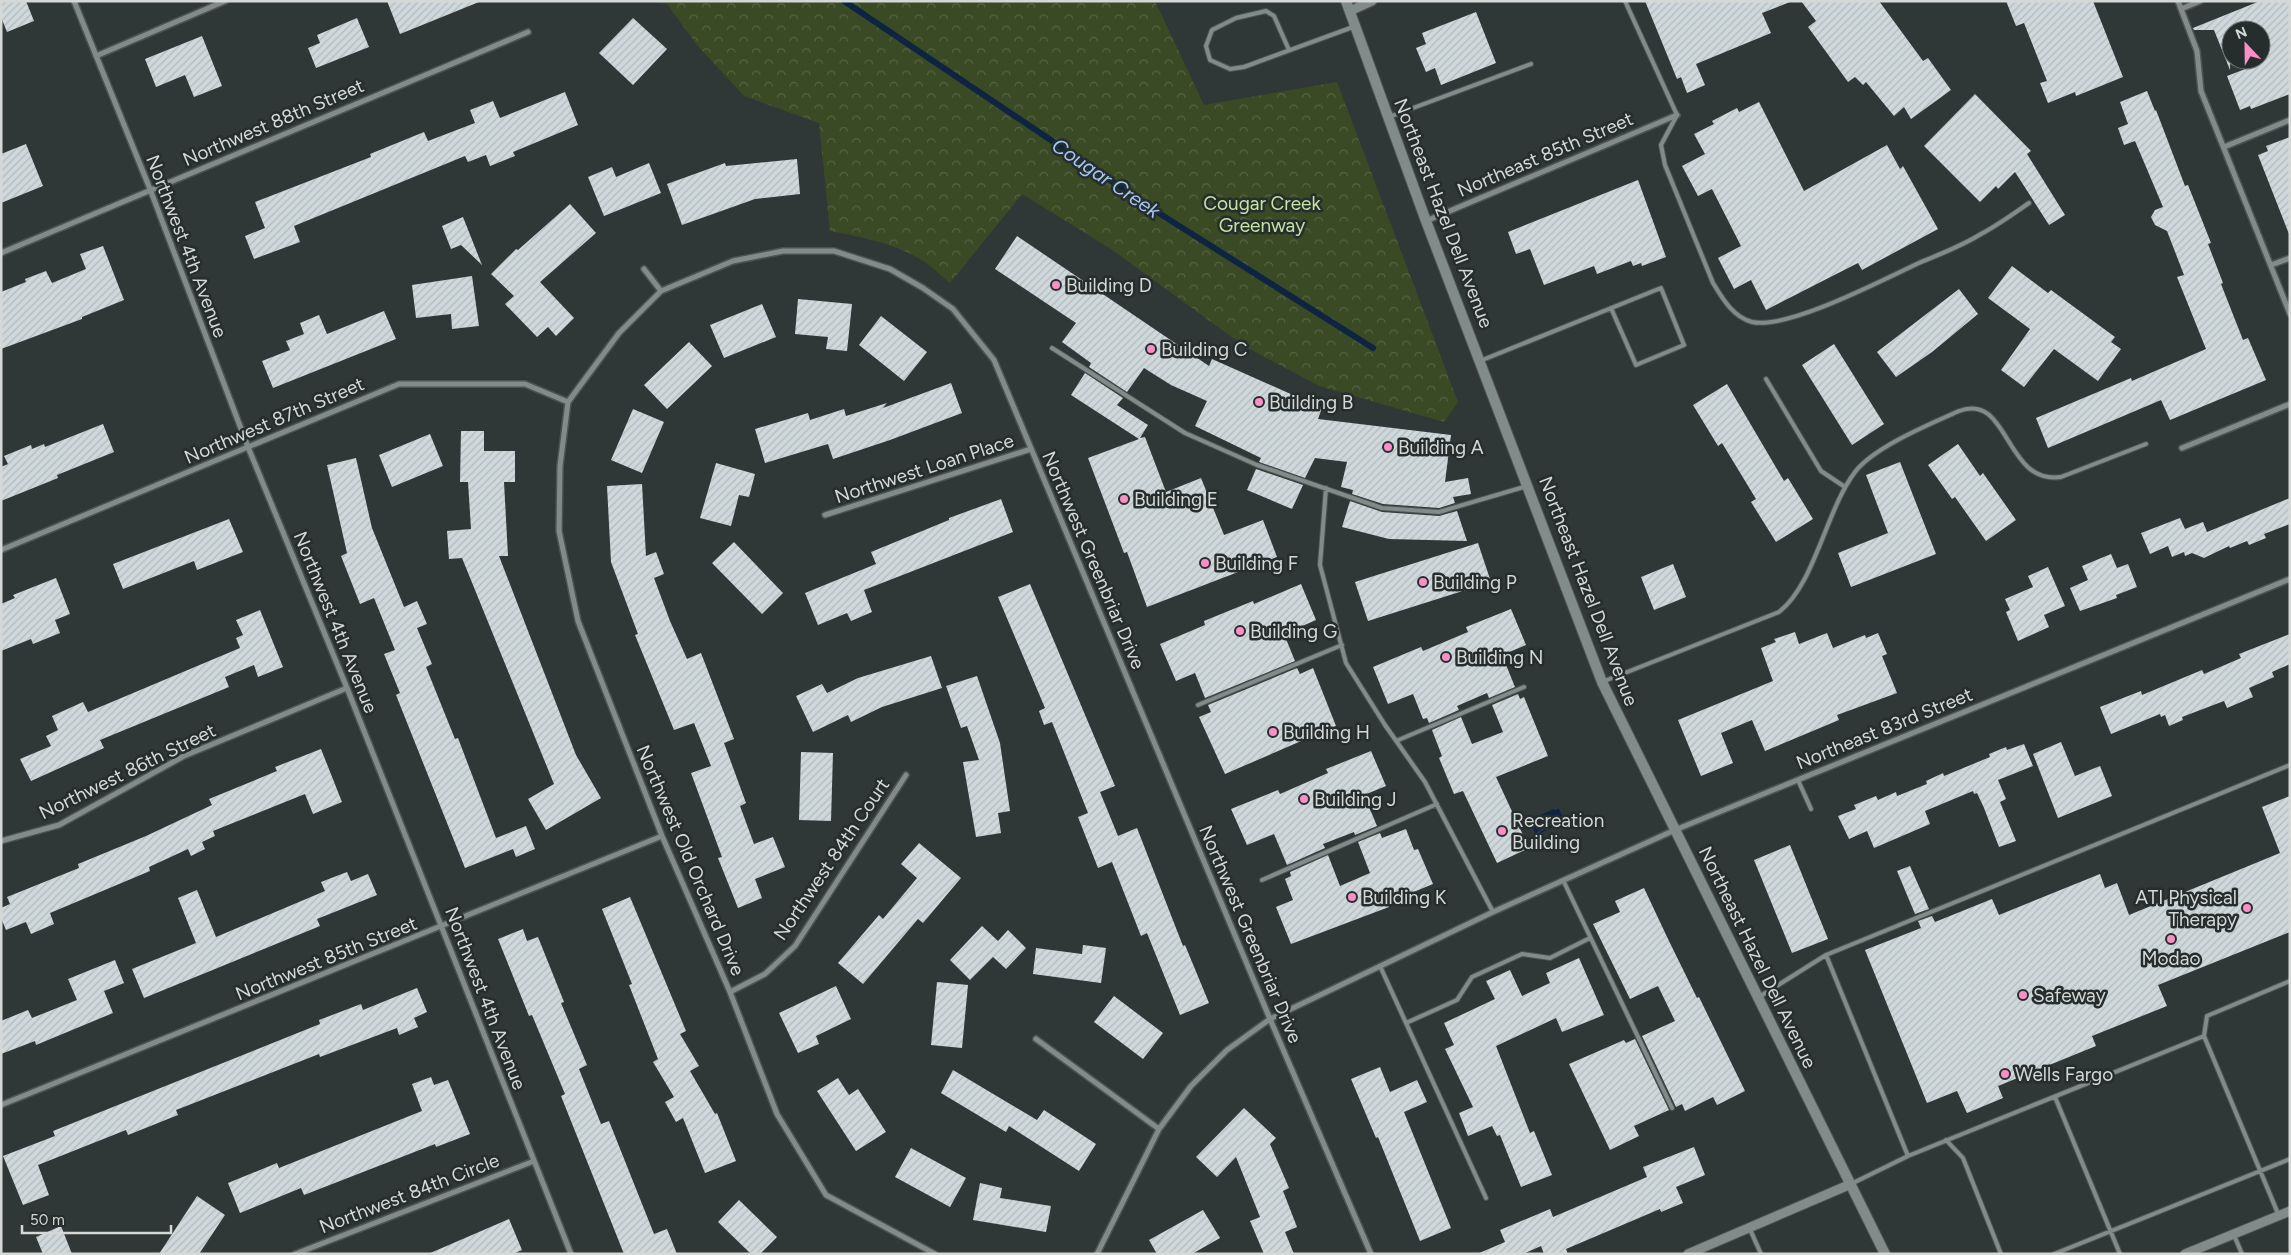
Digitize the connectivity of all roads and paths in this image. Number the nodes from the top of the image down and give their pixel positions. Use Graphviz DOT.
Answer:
graph roads {
  1 [pos="74,1"];
  2 [pos="225,1"];
  3 [pos="1372,1"];
  4 [pos="1625,1"];
  5 [pos="2178,1"];
  6 [pos="2200,1"];
  7 [pos="1348,6"];
  8 [pos="2181,9"];
  9 [pos="1355,26"];
  10 [pos="528,32"];
  11 [pos="1289,50"];
  12 [pos="96,56"];
  13 [pos="1531,64"];
  14 [pos="1676,115"];
  15 [pos="1389,117"];
  16 [pos="2290,120"];
  17 [pos="2224,147"];
  18 [pos="150,189"];
  19 [pos="2029,203"];
  20 [pos="1426,221"];
  21 [pos="1,253"];
  22 [pos="2290,258"];
  23 [pos="2271,265"];
  24 [pos="644,269"];
  25 [pos="661,292"];
  26 [pos="1611,308"];
  27 [pos="2290,314"];
  28 [pos="1052,348"];
  29 [pos="1480,361"];
  30 [pos="1766,379"];
  31 [pos="568,402"];
  32 [pos="2290,404"];
  33 [pos="2146,444"];
  34 [pos="248,446"];
  35 [pos="2182,448"];
  36 [pos="1031,449"];
  37 [pos="1528,485"];
  38 [pos="1845,487"];
  39 [pos="1326,488"];
  40 [pos="825,515"];
  41 [pos="1,550"];
  42 [pos="2290,579"];
  43 [pos="1342,645"];
  44 [pos="1602,682"];
  45 [pos="1524,687"];
  46 [pos="347,688"];
  47 [pos="1198,706"];
  48 [pos="1396,741"];
  49 [pos="2290,765"];
  50 [pos="906,774"];
  51 [pos="1798,780"];
  52 [pos="1437,804"];
  53 [pos="1812,809"];
  54 [pos="1675,830"];
  55 [pos="662,836"];
  56 [pos="1,841"];
  57 [pos="1262,880"];
  58 [pos="1562,880"];
  59 [pos="1492,912"];
  60 [pos="442,927"];
  61 [pos="1590,938"];
  62 [pos="1826,955"];
  63 [pos="1380,966"];
  64 [pos="2290,981"];
  65 [pos="730,992"];
  66 [pos="1758,997"];
  67 [pos="1270,1019"];
  68 [pos="1406,1023"];
  69 [pos="2204,1036"];
  70 [pos="1036,1039"];
  71 [pos="2055,1097"];
  72 [pos="1,1105"];
  73 [pos="1672,1108"];
  74 [pos="1160,1129"];
  75 [pos="1946,1140"];
  76 [pos="1908,1156"];
  77 [pos="2290,1159"];
  78 [pos="534,1161"];
  79 [pos="2260,1171"];
  80 [pos="1851,1184"];
  81 [pos="1486,1198"];
  82 [pos="2290,1212"];
  83 [pos="2279,1216"];
  84 [pos="1750,1228"];
  85 [pos="2111,1231"];
  86 [pos="2234,1234"];
  87 [pos="295,1254"];
  88 [pos="571,1254"];
  89 [pos="936,1254"];
  90 [pos="1098,1254"];
  91 [pos="1371,1254"];
  92 [pos="1688,1254"];
  93 [pos="1761,1254"];
  94 [pos="1885,1254"];
  95 [pos="2001,1254"];
  96 [pos="2054,1254"];
  97 [pos="2120,1254"];
  98 [pos="2185,1254"];
  99 [pos="2242,1254"];
  1 -- 12 [label="street, Northwest 4th Avenue"];
  2 -- 12 [label="street"];
  3 -- 7 [label="street"];
  4 -- 14 [label="lane"];
  5 -- 8 [label="street"];
  6 -- 8 [label="street"];
  7 -- 9 [label="main road, Northeast Hazel Dell Avenue"];
  8 -- 17 [label="street"];
  9 -- 11 [label="lane"];
  9 -- 15 [label="main road, Northeast Hazel Dell Avenue"];
  10 -- 18 [label="street, Northwest 88th Street"];
  11 -- 11 [label="lane"];
  12 -- 18 [label="street, Northwest 4th Avenue"];
  13 -- 15 [label="lane"];
  14 -- 19 [label="lane"];
  14 -- 20 [label="street, Northeast 85th Street"];
  15 -- 20 [label="main road, Northeast Hazel Dell Avenue"];
  16 -- 17 [label="street"];
  17 -- 23 [label="street"];
  18 -- 21 [label="street, Northwest 88th Street"];
  18 -- 34 [label="street, Northwest 4th Avenue"];
  20 -- 29 [label="main road, Northeast Hazel Dell Avenue"];
  22 -- 23 [label="street"];
  23 -- 27 [label="street"];
  24 -- 25 [label="street"];
  25 -- 31 [label="street, Northwest Greenbriar Drive"];
  25 -- 36 [label="street, Northwest Greenbriar Drive"];
  26 -- 26 [label="lane"];
  26 -- 29 [label="lane"];
  28 -- 39 [label="lane"];
  29 -- 37 [label="main road, Northeast Hazel Dell Avenue"];
  30 -- 38 [label="lane"];
  31 -- 34 [label="street, Northwest 87th Street"];
  31 -- 55 [label="street, Northwest Old Orchard Drive"];
  32 -- 35 [label="street"];
  33 -- 38 [label="lane"];
  34 -- 41 [label="street, Northwest 87th Street"];
  34 -- 46 [label="street, Northwest 4th Avenue"];
  36 -- 40 [label="street, Northwest Loan Place"];
  36 -- 67 [label="street, Northwest Greenbriar Drive"];
  37 -- 39 [label="lane"];
  37 -- 44 [label="main road, Northeast Hazel Dell Avenue"];
  38 -- 44 [label="lane"];
  39 -- 43 [label="lane"];
  42 -- 51 [label="street, Northeast 83rd Street"];
  43 -- 47 [label="lane"];
  43 -- 48 [label="lane"];
  44 -- 54 [label="main road, Northeast Hazel Dell Avenue"];
  45 -- 48 [label="lane"];
  46 -- 56 [label="street, Northwest 86th Street"];
  46 -- 60 [label="street, Northwest 4th Avenue"];
  48 -- 52 [label="lane"];
  49 -- 62 [label="lane"];
  50 -- 65 [label="street, Northwest 84th Court"];
  51 -- 53 [label="lane"];
  51 -- 54 [label="street, Northeast 83rd Street"];
  52 -- 57 [label="lane"];
  52 -- 59 [label="lane"];
  54 -- 58 [label="street, Northeast 83rd Street"];
  54 -- 66 [label="main road, Northeast Hazel Dell Avenue"];
  55 -- 60 [label="street, Northwest 85th Street"];
  55 -- 65 [label="street, Northwest Old Orchard Drive"];
  58 -- 59 [label="street, Northeast 83rd Street"];
  58 -- 61 [label="lane"];
  59 -- 63 [label="street, Northeast 83rd Street"];
  60 -- 72 [label="street, Northwest 85th Street"];
  60 -- 78 [label="street, Northwest 4th Avenue"];
  61 -- 68 [label="lane"];
  61 -- 73 [label="lane"];
  62 -- 66 [label="lane"];
  62 -- 76 [label="lane"];
  63 -- 67 [label="street, Northeast 83rd Street"];
  63 -- 68 [label="lane"];
  64 -- 69 [label="lane"];
  65 -- 89 [label="street, Northwest Old Orchard Drive"];
  66 -- 80 [label="main road, Northeast Hazel Dell Avenue"];
  67 -- 74 [label="street, Northeast 83rd Street"];
  67 -- 91 [label="street, Northwest Greenbriar Drive"];
  68 -- 81 [label="lane"];
  69 -- 71 [label="lane"];
  69 -- 79 [label="lane"];
  70 -- 74 [label="street"];
  71 -- 75 [label="lane"];
  71 -- 85 [label="lane"];
  74 -- 90 [label="street, Northeast 83rd Street"];
  75 -- 76 [label="lane"];
  75 -- 95 [label="lane"];
  76 -- 80 [label="lane"];
  77 -- 79 [label="lane"];
  78 -- 87 [label="street, Northwest 84th Circle"];
  78 -- 88 [label="street, Northwest 4th Avenue"];
  79 -- 83 [label="lane"];
  79 -- 85 [label="lane"];
  80 -- 84 [label="street"];
  80 -- 94 [label="main road, Northeast Hazel Dell Avenue"];
  82 -- 83 [label="street"];
  83 -- 86 [label="street"];
  84 -- 92 [label="street"];
  84 -- 93 [label="lane"];
  85 -- 96 [label="lane"];
  85 -- 97 [label="lane"];
  86 -- 98 [label="street"];
  86 -- 99 [label="lane"];
}
